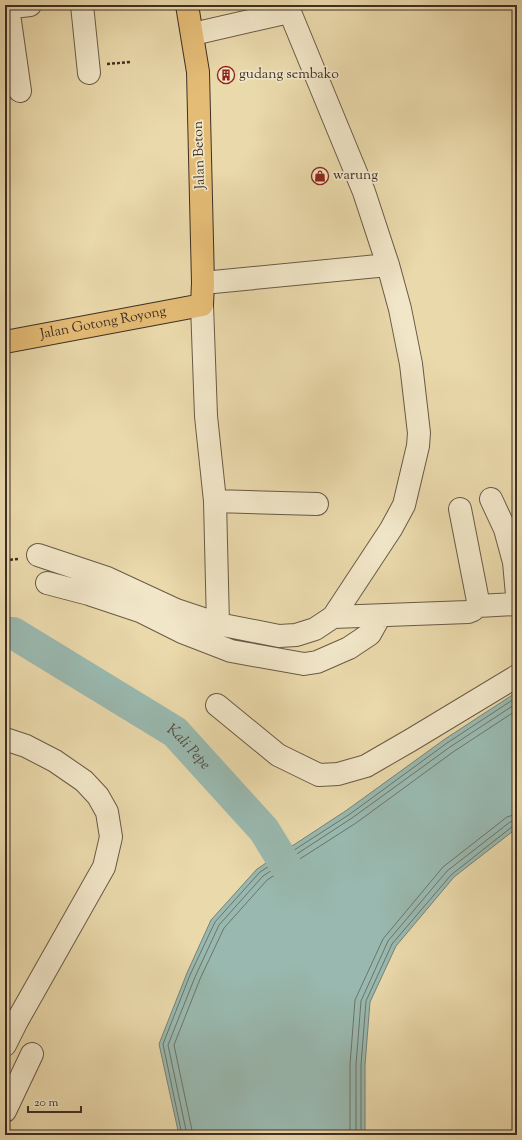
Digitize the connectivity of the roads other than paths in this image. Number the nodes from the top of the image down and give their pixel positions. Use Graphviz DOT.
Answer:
graph roads {
  1 [pos="30,5"];
  2 [pos="82,5"];
  3 [pos="187,5"];
  4 [pos="6,7"];
  5 [pos="288,8"];
  6 [pos="193,34"];
  7 [pos="89,73"];
  8 [pos="20,91"];
  9 [pos="388,265"];
  10 [pos="203,283"];
  11 [pos="202,305"];
  12 [pos="5,342"];
  13 [pos="491,499"];
  14 [pos="215,501"];
  15 [pos="317,504"];
  16 [pos="460,509"];
  17 [pos="38,555"];
  18 [pos="47,583"];
  19 [pos="517,595"];
  20 [pos="517,604"];
  21 [pos="478,606"];
  22 [pos="380,616"];
  23 [pos="333,617"];
  24 [pos="218,624"];
  25 [pos="517,676"];
  26 [pos="217,705"];
  27 [pos="5,739"];
  28 [pos="5,1045"];
  29 [pos="32,1054"];
  30 [pos="5,1111"];
  1 -- 4 [label="street"];
  2 -- 7 [label="street"];
  3 -- 6 [label="main road, Jalan Beton"];
  4 -- 8 [label="street"];
  5 -- 6 [label="street"];
  5 -- 9 [label="street"];
  6 -- 10 [label="main road, Jalan Beton"];
  9 -- 10 [label="street"];
  9 -- 23 [label="street"];
  10 -- 11 [label="main road, Jalan Beton"];
  11 -- 12 [label="main road, Jalan Gotong Royong"];
  11 -- 14 [label="street"];
  13 -- 19 [label="street"];
  14 -- 15 [label="street"];
  14 -- 24 [label="street"];
  16 -- 21 [label="street"];
  17 -- 24 [label="street"];
  18 -- 22 [label="street"];
  20 -- 21 [label="street"];
  21 -- 22 [label="street"];
  22 -- 23 [label="street"];
  23 -- 24 [label="street"];
  25 -- 26 [label="street"];
  27 -- 28 [label="street"];
  29 -- 30 [label="street"];
}
